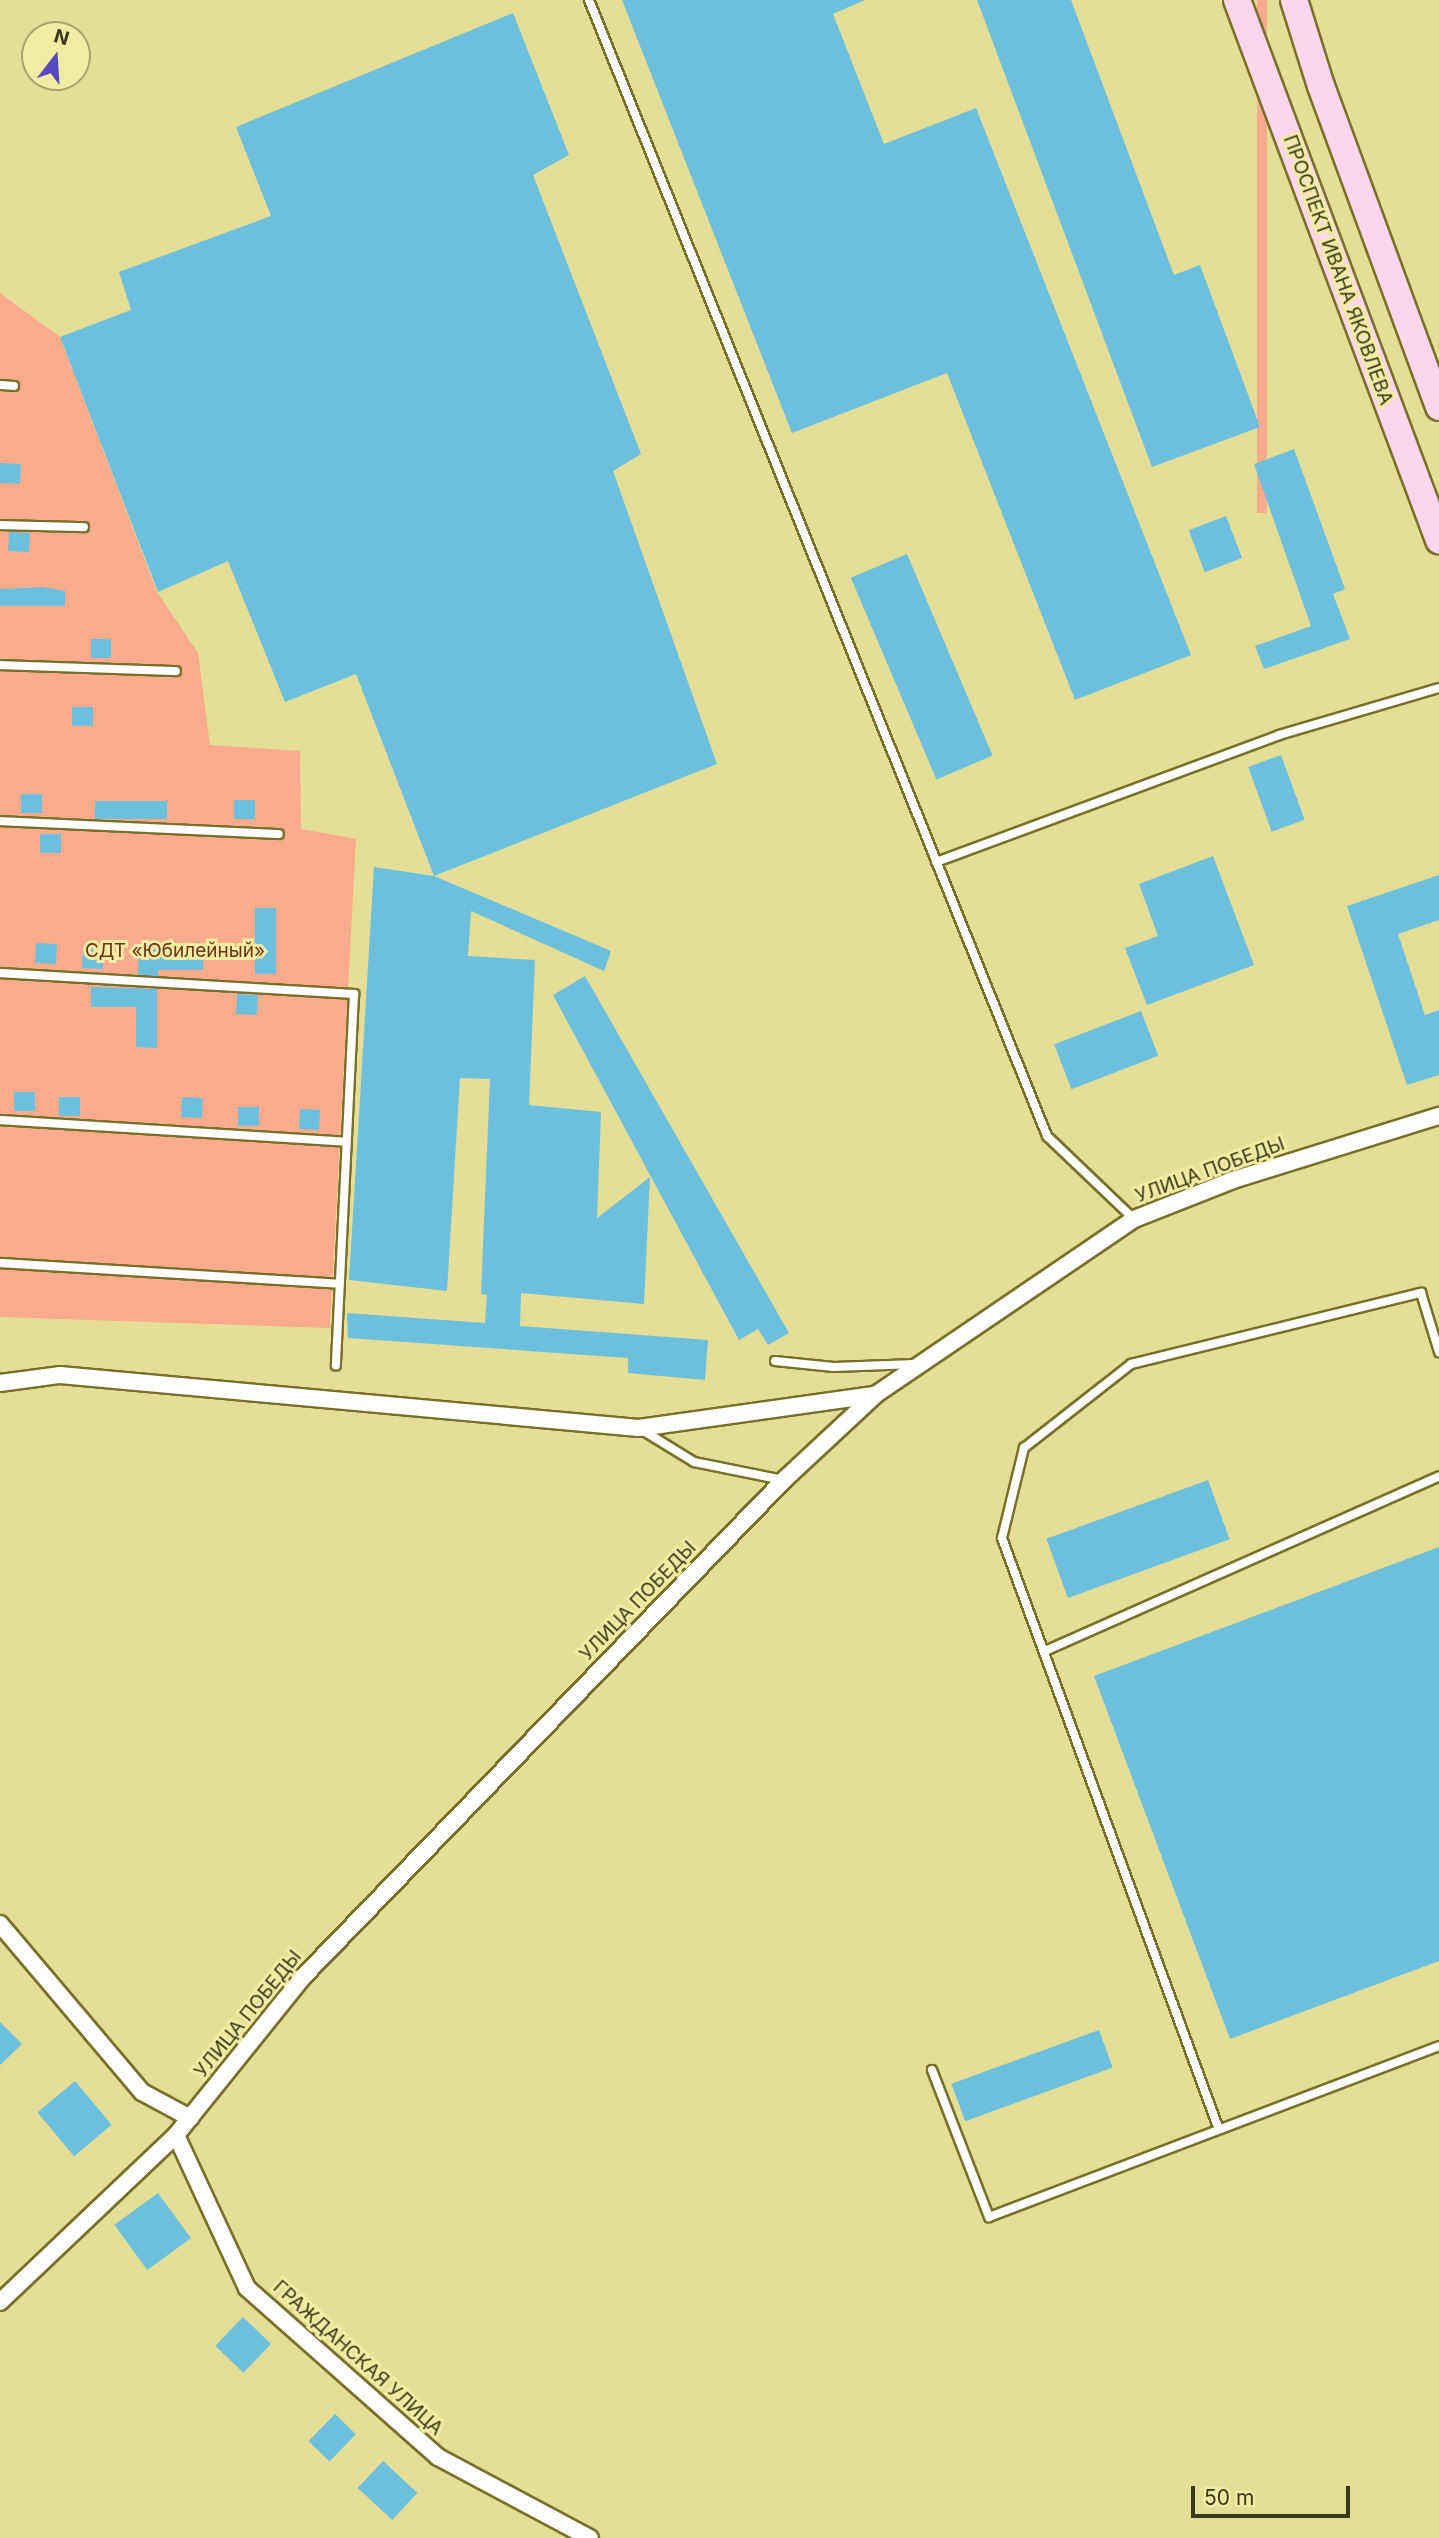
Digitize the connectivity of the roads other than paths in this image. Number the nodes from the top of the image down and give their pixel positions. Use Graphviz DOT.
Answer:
graph roads {
  1 [pos="589,0"];
  2 [pos="1237,0"];
  3 [pos="1294,0"];
  4 [pos="0,385"];
  5 [pos="14,386"];
  6 [pos="1439,407"];
  7 [pos="0,525"];
  8 [pos="84,527"];
  9 [pos="1439,540"];
  10 [pos="0,665"];
  11 [pos="176,671"];
  12 [pos="1439,688"];
  13 [pos="0,821"];
  14 [pos="279,834"];
  15 [pos="936,862"];
  16 [pos="0,973"];
  17 [pos="1439,1116"];
  18 [pos="0,1120"];
  19 [pos="346,1142"];
  20 [pos="1134,1219"];
  21 [pos="0,1263"];
  22 [pos="339,1284"];
  23 [pos="1439,1352"];
  24 [pos="775,1361"];
  25 [pos="915,1364"];
  26 [pos="336,1366"];
  27 [pos="0,1383"];
  28 [pos="875,1395"];
  29 [pos="639,1428"];
  30 [pos="1439,1476"];
  31 [pos="784,1480"];
  32 [pos="1045,1651"];
  33 [pos="0,1924"];
  34 [pos="1439,2046"];
  35 [pos="932,2070"];
  36 [pos="190,2118"];
  37 [pos="1219,2127"];
  38 [pos="176,2135"];
  39 [pos="0,2302"];
  40 [pos="590,2538"];
  1 -- 15 [label="lane"];
  2 -- 9 [label="main road, ПРОСПЕКТ ИВАНА ЯКОВЛЕВА"];
  3 -- 6 [label="main road"];
  4 -- 5 [label="lane"];
  7 -- 8 [label="lane"];
  10 -- 11 [label="lane"];
  12 -- 15 [label="lane"];
  13 -- 14 [label="lane"];
  15 -- 20 [label="lane"];
  16 -- 19 [label="lane"];
  17 -- 20 [label="street, УЛИЦА ПОБЕДЫ"];
  18 -- 19 [label="lane"];
  19 -- 22 [label="lane"];
  20 -- 25 [label="street, УЛИЦА ПОБЕДЫ"];
  21 -- 22 [label="lane"];
  22 -- 26 [label="lane"];
  23 -- 32 [label="lane"];
  24 -- 25 [label="lane"];
  25 -- 28 [label="street, УЛИЦА ПОБЕДЫ"];
  27 -- 29 [label="street"];
  28 -- 29 [label="street"];
  28 -- 31 [label="street, УЛИЦА ПОБЕДЫ"];
  29 -- 31 [label="lane"];
  30 -- 32 [label="lane"];
  31 -- 36 [label="street, УЛИЦА ПОБЕДЫ"];
  32 -- 37 [label="lane"];
  33 -- 36 [label="street"];
  34 -- 37 [label="lane"];
  35 -- 37 [label="lane"];
  36 -- 38 [label="street, УЛИЦА ПОБЕДЫ"];
  38 -- 39 [label="street, УЛИЦА ПОБЕДЫ"];
  38 -- 40 [label="street, ГРАЖДАНСКАЯ УЛИЦА"];
}
